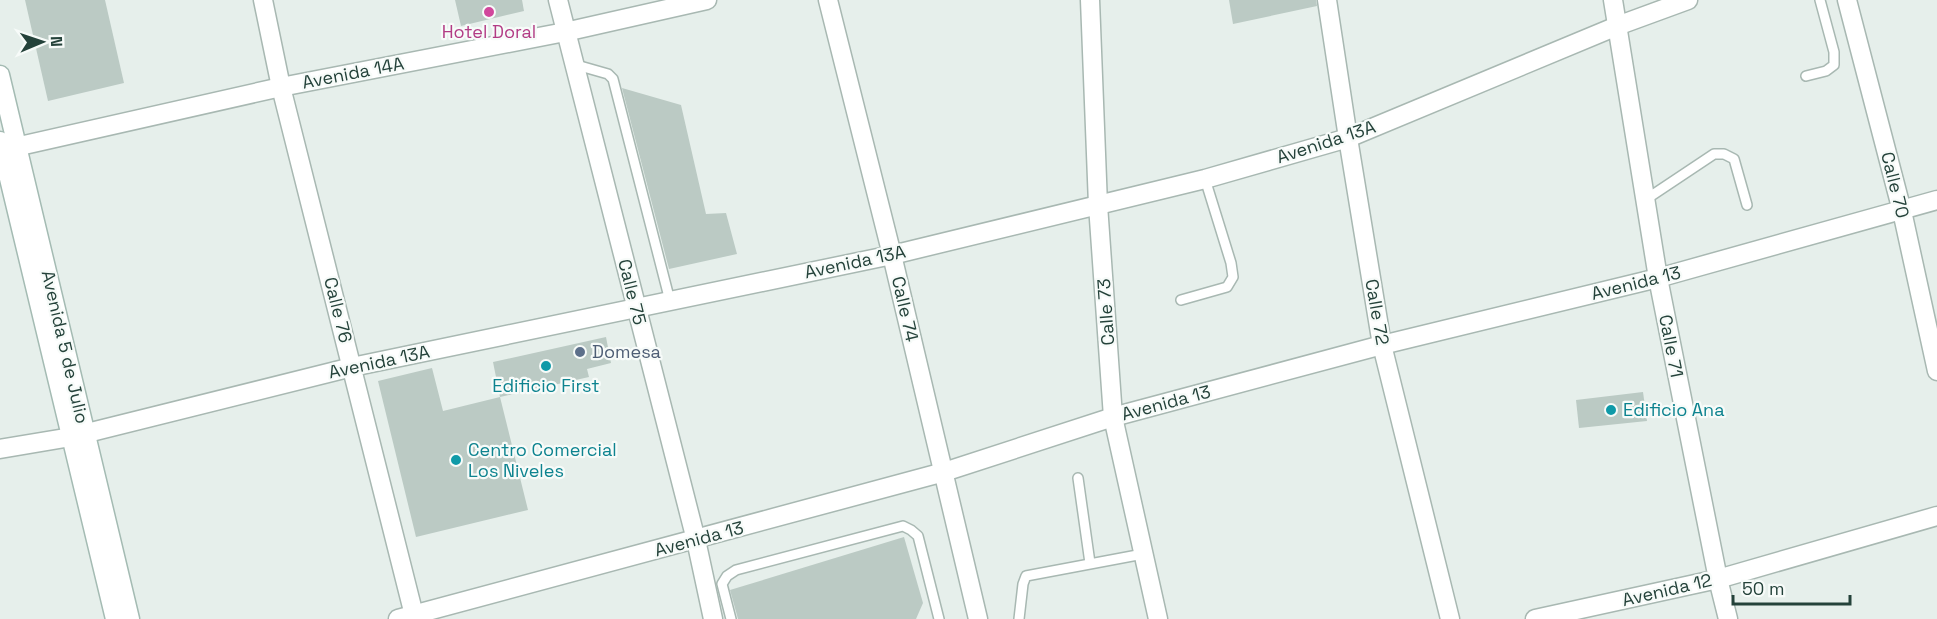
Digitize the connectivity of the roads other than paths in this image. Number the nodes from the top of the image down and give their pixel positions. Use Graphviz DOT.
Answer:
graph roads {
  1 [pos="263,0"];
  2 [pos="558,0"];
  3 [pos="707,0"];
  4 [pos="828,0"];
  5 [pos="1090,0"];
  6 [pos="1327,0"];
  7 [pos="1613,0"];
  8 [pos="1688,0"];
  9 [pos="1820,0"];
  10 [pos="1847,0"];
  11 [pos="1617,26"];
  12 [pos="565,32"];
  13 [pos="573,64"];
  14 [pos="0,75"];
  15 [pos="1806,76"];
  16 [pos="281,87"];
  17 [pos="1348,138"];
  18 [pos="5,148"];
  19 [pos="1205,179"];
  20 [pos="1645,200"];
  21 [pos="1937,200"];
  22 [pos="1098,205"];
  23 [pos="1747,205"];
  24 [pos="1902,211"];
  25 [pos="892,255"];
  26 [pos="1658,278"];
  27 [pos="1181,300"];
  28 [pos="670,301"];
  29 [pos="636,308"];
  30 [pos="1382,345"];
  31 [pos="352,366"];
  32 [pos="1937,371"];
  33 [pos="1113,417"];
  34 [pos="78,435"];
  35 [pos="0,449"];
  36 [pos="944,472"];
  37 [pos="1078,478"];
  38 [pos="1937,516"];
  39 [pos="696,540"];
  40 [pos="1143,554"];
  41 [pos="1090,563"];
  42 [pos="1718,579"];
  43 [pos="409,617"];
  44 [pos="115,619"];
  45 [pos="130,619"];
  46 [pos="713,619"];
  47 [pos="731,619"];
  48 [pos="939,619"];
  49 [pos="978,619"];
  50 [pos="1019,619"];
  51 [pos="1158,619"];
  52 [pos="1450,619"];
  53 [pos="1535,619"];
  54 [pos="1728,619"];
  1 -- 16 [label="street, Calle 76"];
  2 -- 12 [label="street, Calle 75"];
  3 -- 12 [label="street, Avenida 14A"];
  4 -- 25 [label="street, Calle 74"];
  5 -- 22 [label="street, Calle 73"];
  6 -- 17 [label="street, Calle 72"];
  7 -- 11 [label="street, Calle 71"];
  8 -- 11 [label="street, Avenida 13A"];
  9 -- 15 [label="lane"];
  10 -- 24 [label="street, Calle 70"];
  11 -- 17 [label="street, Avenida 13A"];
  11 -- 20 [label="street, Calle 71"];
  12 -- 13 [label="street, Calle 75"];
  12 -- 16 [label="street, Avenida 14A"];
  13 -- 28 [label="lane"];
  13 -- 29 [label="street, Calle 75"];
  14 -- 18 [label="street, Avenida 5 de Julio"];
  16 -- 18 [label="street, Avenida 14A"];
  16 -- 31 [label="street, Calle 76"];
  17 -- 19 [label="street, Avenida 13A"];
  17 -- 30 [label="street, Calle 72"];
  18 -- 34 [label="street, Avenida 5 de Julio"];
  19 -- 22 [label="street, Avenida 13A"];
  19 -- 27 [label="lane"];
  20 -- 23 [label="lane"];
  20 -- 26 [label="street, Calle 71"];
  21 -- 24 [label="street, Avenida 13"];
  22 -- 25 [label="street, Avenida 13A"];
  22 -- 33 [label="street, Calle 73"];
  24 -- 26 [label="street, Avenida 13"];
  24 -- 32 [label="street, Calle 70"];
  25 -- 28 [label="street, Avenida 13A"];
  25 -- 36 [label="street, Calle 74"];
  26 -- 30 [label="street, Avenida 13"];
  26 -- 42 [label="street, Calle 71"];
  28 -- 29 [label="street, Avenida 13A"];
  29 -- 31 [label="street, Avenida 13A"];
  29 -- 39 [label="street, Calle 75"];
  30 -- 33 [label="street, Avenida 13"];
  30 -- 52 [label="street, Calle 72"];
  31 -- 34 [label="street, Avenida 13A"];
  31 -- 43 [label="street, Calle 76"];
  33 -- 36 [label="street, Avenida 13"];
  33 -- 40 [label="street, Calle 73"];
  34 -- 35 [label="street, Avenida 13A"];
  34 -- 44 [label="street, Avenida 5 de Julio"];
  34 -- 45 [label="street, Avenida 5 de Julio"];
  36 -- 39 [label="street, Avenida 13"];
  36 -- 49 [label="street, Calle 74"];
  37 -- 41 [label="lane"];
  38 -- 42 [label="street, Avenida 12"];
  39 -- 43 [label="street, Avenida 13"];
  39 -- 46 [label="street, Calle 75"];
  40 -- 41 [label="lane"];
  40 -- 51 [label="street, Calle 73"];
  41 -- 50 [label="lane"];
  42 -- 53 [label="street, Avenida 12"];
  42 -- 54 [label="street, Calle 71"];
  47 -- 48 [label="lane"];
}
